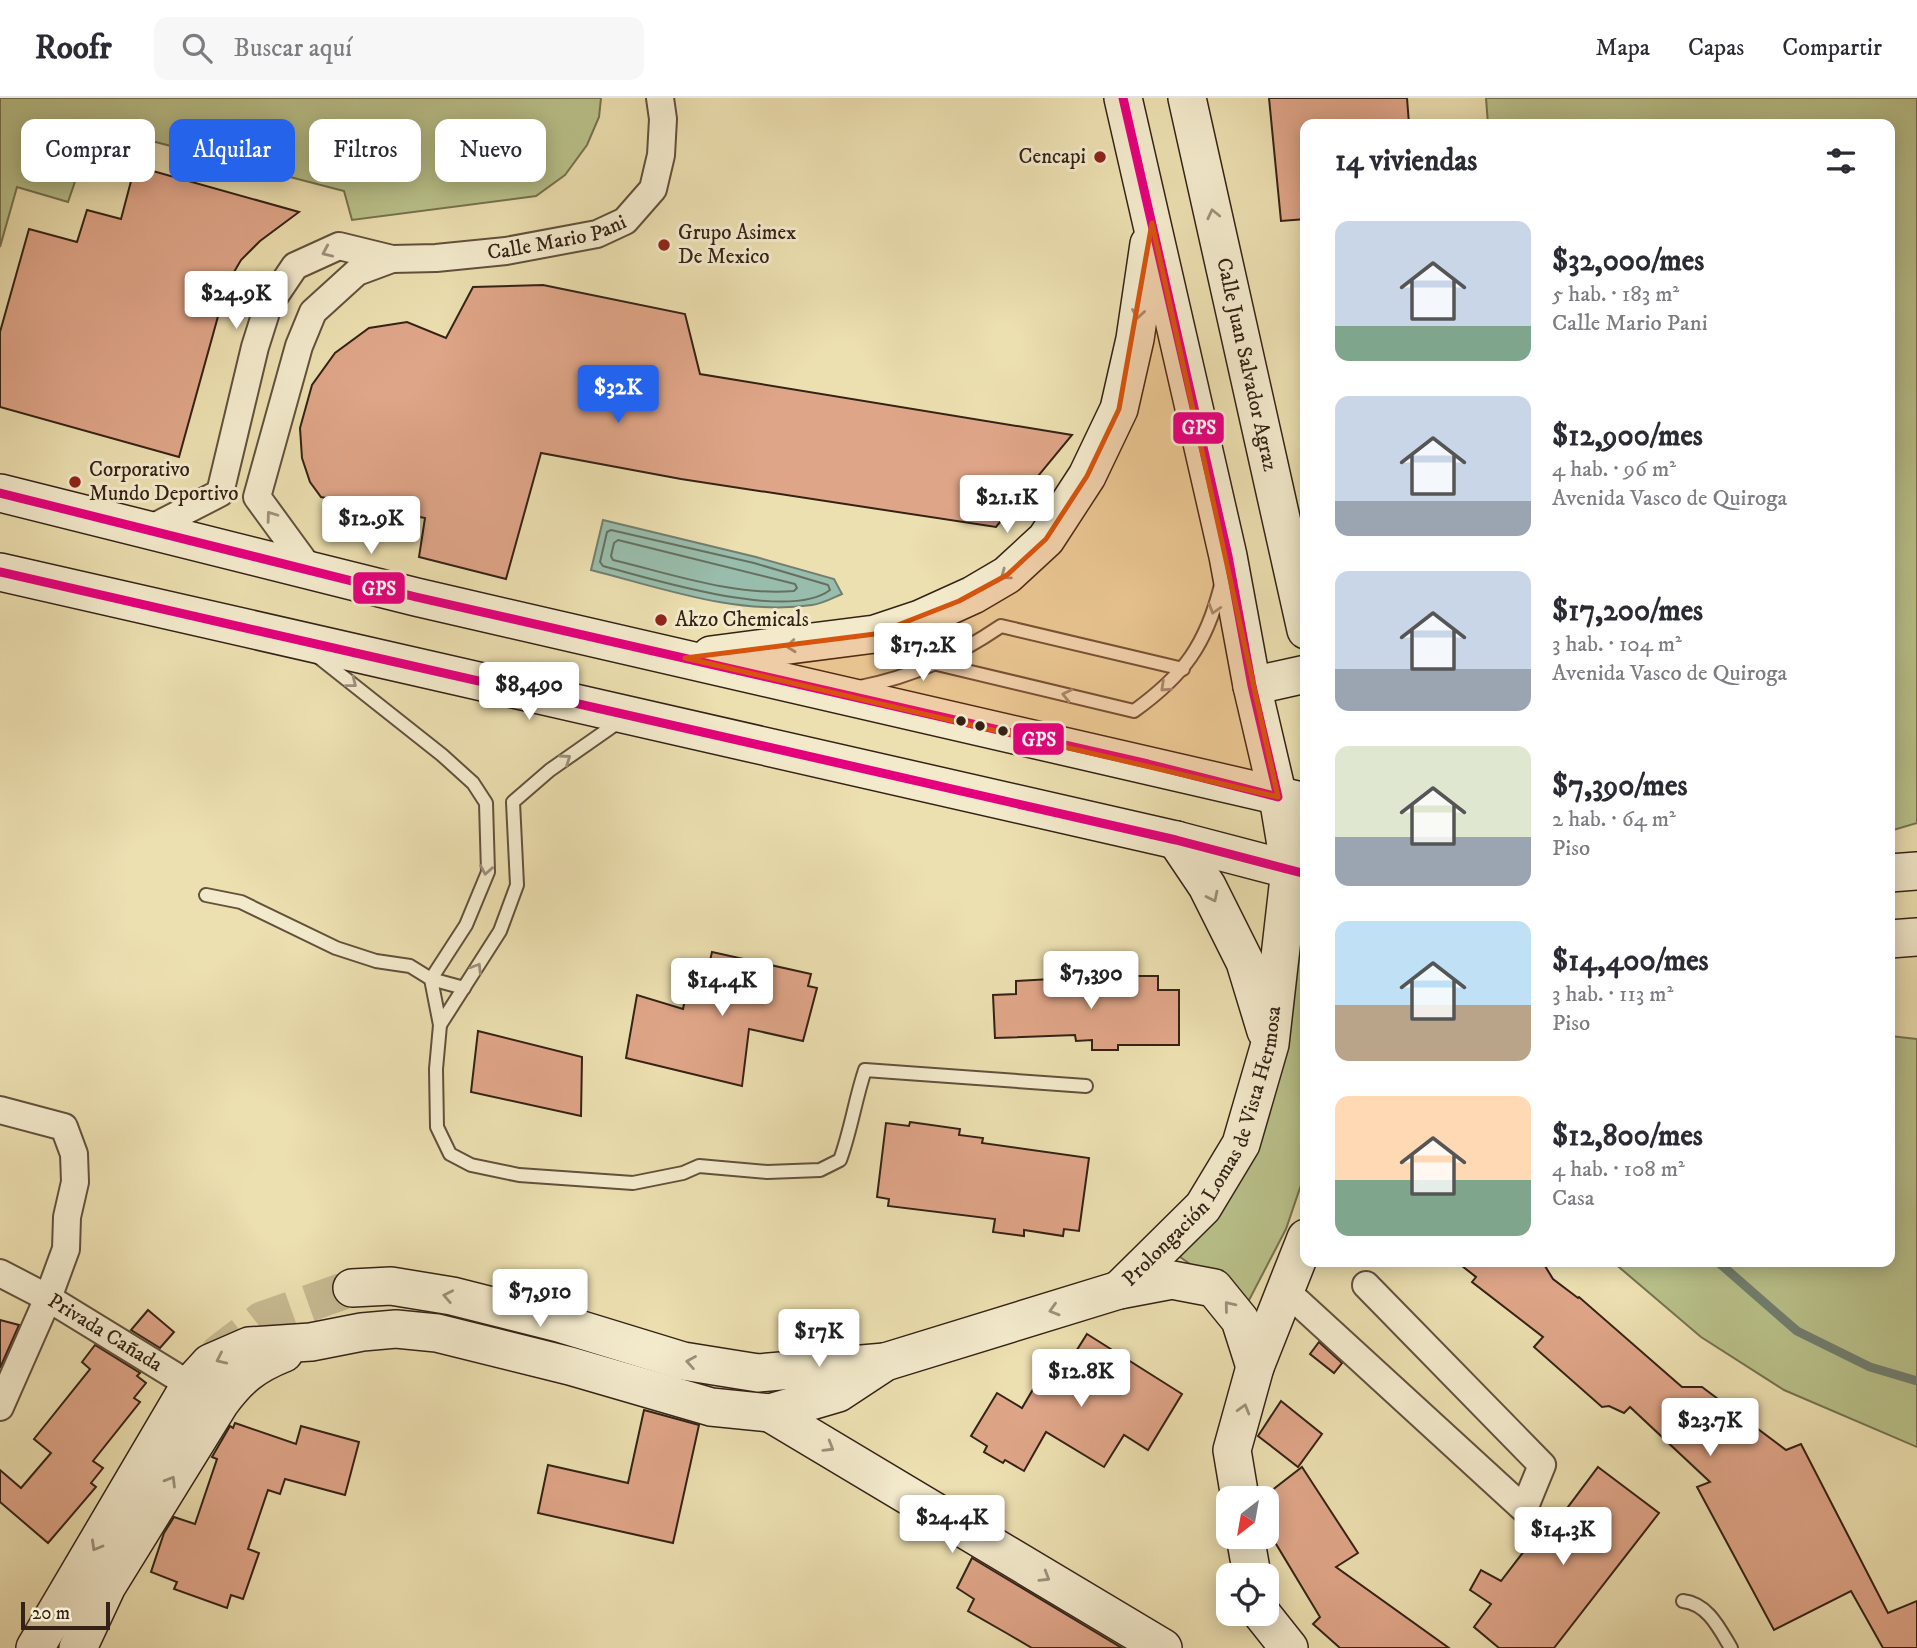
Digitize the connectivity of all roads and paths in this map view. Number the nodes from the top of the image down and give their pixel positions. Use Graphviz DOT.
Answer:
graph roads {
  1 [pos="660,98"];
  2 [pos="1123,98"];
  3 [pos="1187,98"];
  4 [pos="1152,223"];
  5 [pos="393,259"];
  6 [pos="0,493"];
  7 [pos="148,530"];
  8 [pos="1228,556"];
  9 [pos="311,571"];
  10 [pos="0,572"];
  11 [pos="1300,603"];
  12 [pos="299,641"];
  13 [pos="685,658"];
  14 [pos="937,664"];
  15 [pos="1183,669"];
  16 [pos="1300,675"];
  17 [pos="1252,686"];
  18 [pos="824,690"];
  19 [pos="629,715"];
  20 [pos="1292,799"];
  21 [pos="1176,840"];
  22 [pos="1917,871"];
  23 [pos="1298,872"];
  24 [pos="1895,873"];
  25 [pos="206,895"];
  26 [pos="1917,937"];
  27 [pos="1895,939"];
  28 [pos="431,979"];
  29 [pos="1291,984"];
  30 [pos="464,988"];
  31 [pos="440,1024"];
  32 [pos="1270,1044"];
  33 [pos="1086,1086"];
  34 [pos="0,1110"];
  35 [pos="1300,1252"];
  36 [pos="0,1273"];
  37 [pos="1366,1285"];
  38 [pos="352,1288"];
  39 [pos="1119,1290"];
  40 [pos="1284,1290"];
  41 [pos="48,1298"];
  42 [pos="884,1362"];
  43 [pos="1255,1367"];
  44 [pos="205,1394"];
  45 [pos="0,1407"];
  46 [pos="770,1413"];
  47 [pos="1238,1486"];
  48 [pos="1683,1601"];
  49 [pos="1263,1626"];
  50 [pos="1271,1626"];
  51 [pos="35,1648"];
  52 [pos="78,1648"];
  53 [pos="1163,1648"];
  54 [pos="1268,1648"];
  55 [pos="1289,1648"];
  56 [pos="1731,1648"];
  1 -- 5 [label="street, Calle Mario Pani"];
  2 -- 4 [label="street"];
  11 -- 3 [label="street, Calle Juan Salvador Agraz, one-way"];
  4 -- 8 [label="street"];
  4 -- 13 [label="street, one-way"];
  5 -- 7 [label="street, Calle Mario Pani, one-way"];
  9 -- 5 [label="street, Calle Mario Pani, one-way"];
  6 -- 7 [label="street"];
  7 -- 9 [label="street"];
  8 -- 15 [label="lane, one-way"];
  8 -- 17 [label="street"];
  9 -- 13 [label="street"];
  10 -- 12 [label="street"];
  12 -- 19 [label="street"];
  12 -- 28 [label="lane, one-way"];
  13 -- 18 [label="street"];
  14 -- 15 [label="lane"];
  15 -- 14 [label="lane, one-way"];
  14 -- 18 [label="lane"];
  16 -- 17 [label="street"];
  17 -- 20 [label="street"];
  18 -- 20 [label="street"];
  19 -- 21 [label="street"];
  30 -- 19 [label="lane, one-way"];
  20 -- 23 [label="street, Prolongación Lomas de Vista Hermosa"];
  21 -- 23 [label="street"];
  21 -- 32 [label="street, one-way"];
  22 -- 24 [label="street"];
  23 -- 29 [label="street, Prolongación Lomas de Vista Hermosa"];
  25 -- 28 [label="lane"];
  26 -- 27 [label="street"];
  28 -- 30 [label="lane"];
  28 -- 31 [label="lane"];
  29 -- 32 [label="street, Prolongación Lomas de Vista Hermosa"];
  30 -- 31 [label="lane"];
  31 -- 33 [label="lane"];
  32 -- 39 [label="street, Prolongación Lomas de Vista Hermosa"];
  34 -- 41 [label="street, Privada Cañada"];
  35 -- 40 [label="street"];
  36 -- 41 [label="street"];
  37 -- 40 [label="street"];
  42 -- 38 [label="street, one-way"];
  39 -- 42 [label="street, Prolongación Lomas de Vista Hermosa, one-way"];
  43 -- 39 [label="street, one-way"];
  40 -- 43 [label="street"];
  41 -- 44 [label="street, Privada Cañada"];
  41 -- 45 [label="street"];
  42 -- 46 [label="street, Prolongación Lomas de Vista Hermosa"];
  47 -- 43 [label="street, one-way"];
  44 -- 46 [label="street, Prolongación Lomas de Vista Hermosa"];
  44 -- 51 [label="street, Prolongación Lomas de Vista Hermosa, one-way"];
  52 -- 44 [label="street, Prolongación Lomas de Vista Hermosa, one-way"];
  46 -- 53 [label="street, Prolongación Lomas de Vista Hermosa, one-way"];
  48 -- 56 [label="lane"];
  49 -- 54 [label="street"];
  50 -- 55 [label="street"];
}
